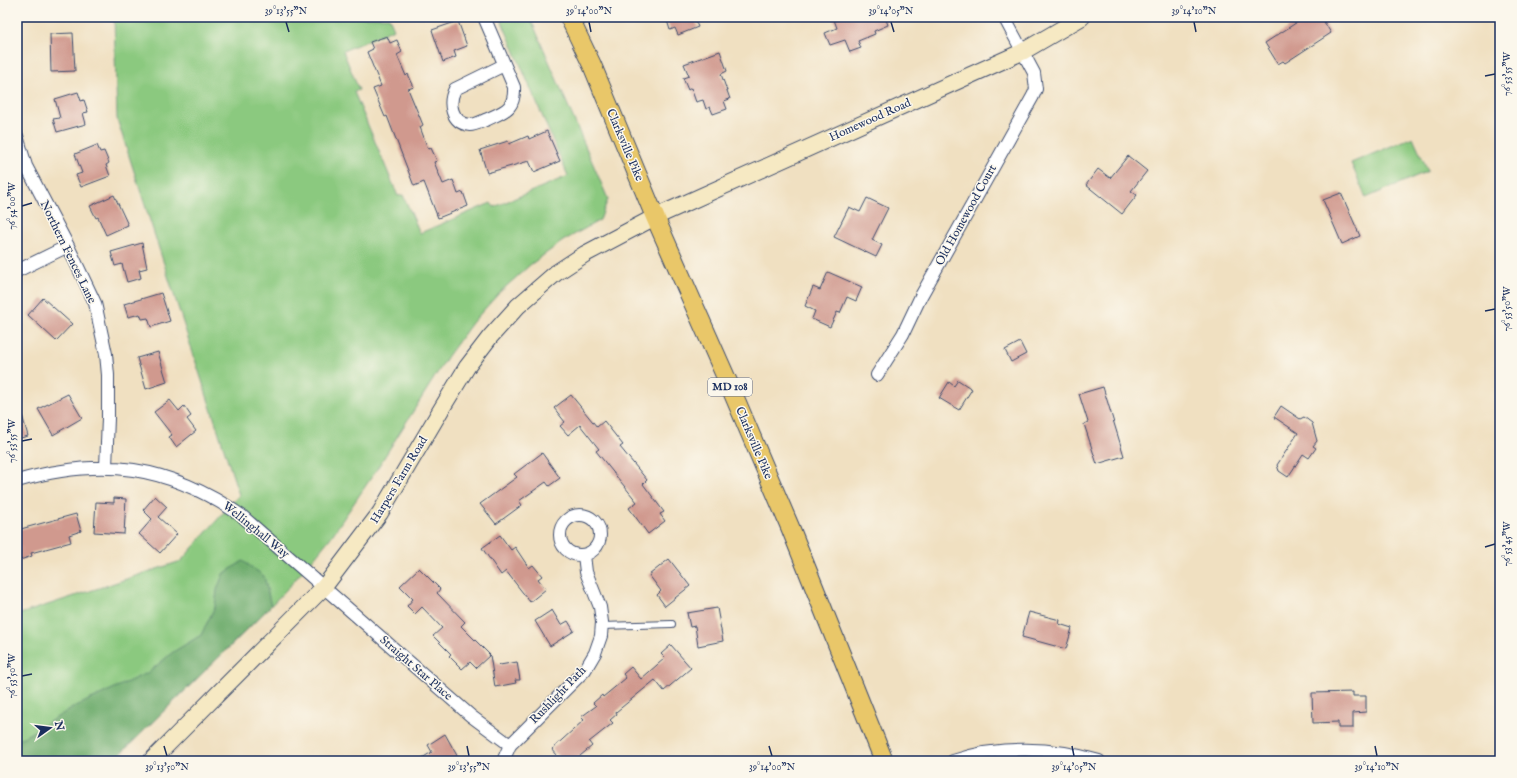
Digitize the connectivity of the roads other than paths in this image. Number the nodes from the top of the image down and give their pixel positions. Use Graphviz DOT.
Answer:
graph roads {
  1 [pos="484,17"];
  2 [pos="569,17"];
  3 [pos="1004,17"];
  4 [pos="1082,17"];
  5 [pos="1022,52"];
  6 [pos="504,65"];
  7 [pos="17,136"];
  8 [pos="655,216"];
  9 [pos="68,246"];
  10 [pos="17,271"];
  11 [pos="877,375"];
  12 [pos="106,467"];
  13 [pos="17,482"];
  14 [pos="584,555"];
  15 [pos="324,587"];
  16 [pos="672,624"];
  17 [pos="601,626"];
  18 [pos="510,745"];
  19 [pos="151,761"];
  20 [pos="503,761"];
  21 [pos="884,761"];
  22 [pos="953,761"];
  23 [pos="1099,761"];
  1 -- 6 [label="street"];
  2 -- 8 [label="main road, Clarksville Pike / MD 108"];
  3 -- 5 [label="street, Old Homewood Court"];
  4 -- 5 [label="main road, Homewood Road"];
  5 -- 8 [label="main road, Homewood Road"];
  5 -- 11 [label="street, Old Homewood Court"];
  6 -- 6 [label="street"];
  7 -- 9 [label="street, Northern Fences Lane"];
  8 -- 15 [label="main road, Harpers Farm Road"];
  8 -- 21 [label="main road, Clarksville Pike / MD 108"];
  9 -- 10 [label="street"];
  9 -- 12 [label="street, Northern Fences Lane"];
  12 -- 13 [label="street, Wellinghall Way"];
  12 -- 15 [label="street, Wellinghall Way"];
  14 -- 17 [label="street, Rushlight Path"];
  15 -- 18 [label="street, Straight Star Place"];
  15 -- 19 [label="main road, Harpers Farm Road"];
  16 -- 17 [label="lane"];
  17 -- 18 [label="street, Rushlight Path"];
  18 -- 20 [label="street, Rushlight Path"];
  22 -- 23 [label="street"];
}
